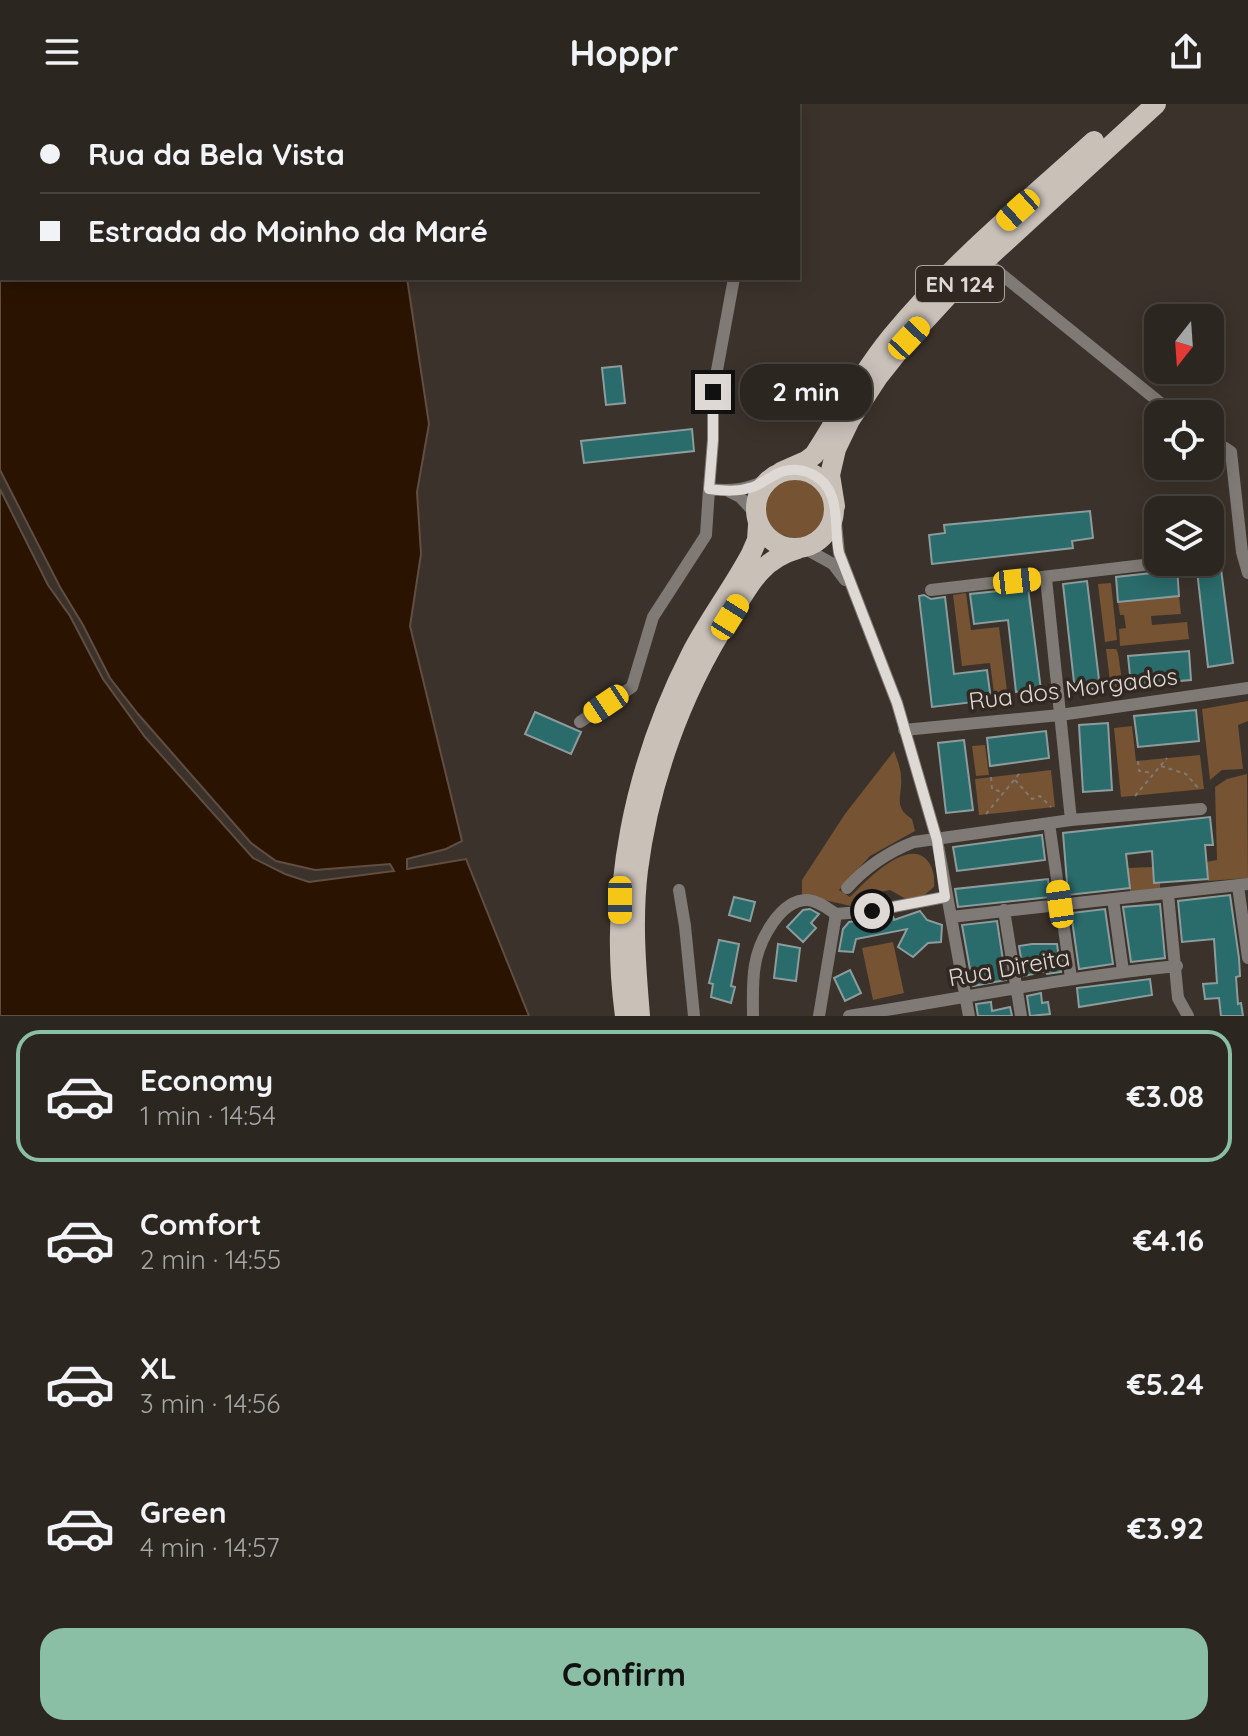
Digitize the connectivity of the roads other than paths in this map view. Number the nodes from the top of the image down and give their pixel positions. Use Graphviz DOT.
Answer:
graph roads {
  1 [pos="1136,104"];
  2 [pos="1156,104"];
  3 [pos="985,261"];
  4 [pos="734,280"];
  5 [pos="1157,400"];
  6 [pos="1224,447"];
  7 [pos="775,476"];
  8 [pos="709,489"];
  9 [pos="730,492"];
  10 [pos="835,510"];
  11 [pos="757,519"];
  12 [pos="801,548"];
  13 [pos="1144,565"];
  14 [pos="1248,573"];
  15 [pos="1046,578"];
  16 [pos="851,587"];
  17 [pos="931,590"];
  18 [pos="1248,688"];
  19 [pos="1060,715"];
  20 [pos="580,722"];
  21 [pos="904,730"];
  22 [pos="1201,809"];
  23 [pos="1071,820"];
  24 [pos="1049,823"];
  25 [pos="937,840"];
  26 [pos="1243,885"];
  27 [pos="847,888"];
  28 [pos="679,890"];
  29 [pos="1168,894"];
  30 [pos="945,897"];
  31 [pos="1113,899"];
  32 [pos="1060,904"];
  33 [pos="1004,910"];
  34 [pos="836,914"];
  35 [pos="951,917"];
  36 [pos="1248,958"];
  37 [pos="1177,966"];
  38 [pos="1123,971"];
  39 [pos="1071,978"];
  40 [pos="1019,988"];
  41 [pos="966,998"];
  42 [pos="932,1010"];
  43 [pos="876,1014"];
  44 [pos="625,1016"];
  45 [pos="640,1016"];
  46 [pos="694,1016"];
  47 [pos="753,1016"];
  48 [pos="819,1016"];
  49 [pos="849,1016"];
  50 [pos="969,1016"];
  51 [pos="1021,1016"];
  52 [pos="1188,1016"];
  1 -- 7 [label="main road, EN 124"];
  2 -- 3 [label="main road, EN 124"];
  3 -- 5 [label="street"];
  3 -- 10 [label="main road, EN 124"];
  4 -- 8 [label="street"];
  6 -- 14 [label="street"];
  7 -- 9 [label="street"];
  7 -- 10 [label="main road"];
  7 -- 11 [label="main road"];
  8 -- 9 [label="street"];
  8 -- 20 [label="street"];
  9 -- 11 [label="street"];
  10 -- 12 [label="main road"];
  10 -- 16 [label="street"];
  11 -- 12 [label="main road"];
  11 -- 44 [label="main road"];
  12 -- 16 [label="street"];
  12 -- 45 [label="main road"];
  13 -- 15 [label="street"];
  15 -- 17 [label="street"];
  15 -- 19 [label="street"];
  16 -- 21 [label="street"];
  18 -- 19 [label="street, Rua dos Morgados"];
  19 -- 21 [label="street, Rua dos Morgados"];
  19 -- 23 [label="street"];
  21 -- 25 [label="street"];
  22 -- 23 [label="street"];
  23 -- 24 [label="street"];
  24 -- 25 [label="street"];
  24 -- 32 [label="street"];
  25 -- 27 [label="street"];
  25 -- 30 [label="street"];
  26 -- 29 [label="street"];
  26 -- 36 [label="street"];
  28 -- 46 [label="street"];
  29 -- 31 [label="street"];
  29 -- 37 [label="street"];
  30 -- 34 [label="street"];
  30 -- 35 [label="street"];
  31 -- 32 [label="street"];
  31 -- 38 [label="street"];
  32 -- 33 [label="street"];
  32 -- 39 [label="street"];
  33 -- 35 [label="street"];
  33 -- 40 [label="street"];
  34 -- 47 [label="street"];
  34 -- 48 [label="street"];
  35 -- 41 [label="street"];
  37 -- 38 [label="street, Rua Direita"];
  37 -- 52 [label="street"];
  38 -- 39 [label="street, Rua Direita"];
  39 -- 40 [label="street, Rua Direita"];
  40 -- 41 [label="street, Rua Direita"];
  40 -- 51 [label="street"];
  41 -- 42 [label="street, Rua Direita"];
  41 -- 50 [label="street"];
  42 -- 43 [label="street, Rua Direita"];
  43 -- 49 [label="street, Rua Direita"];
}
